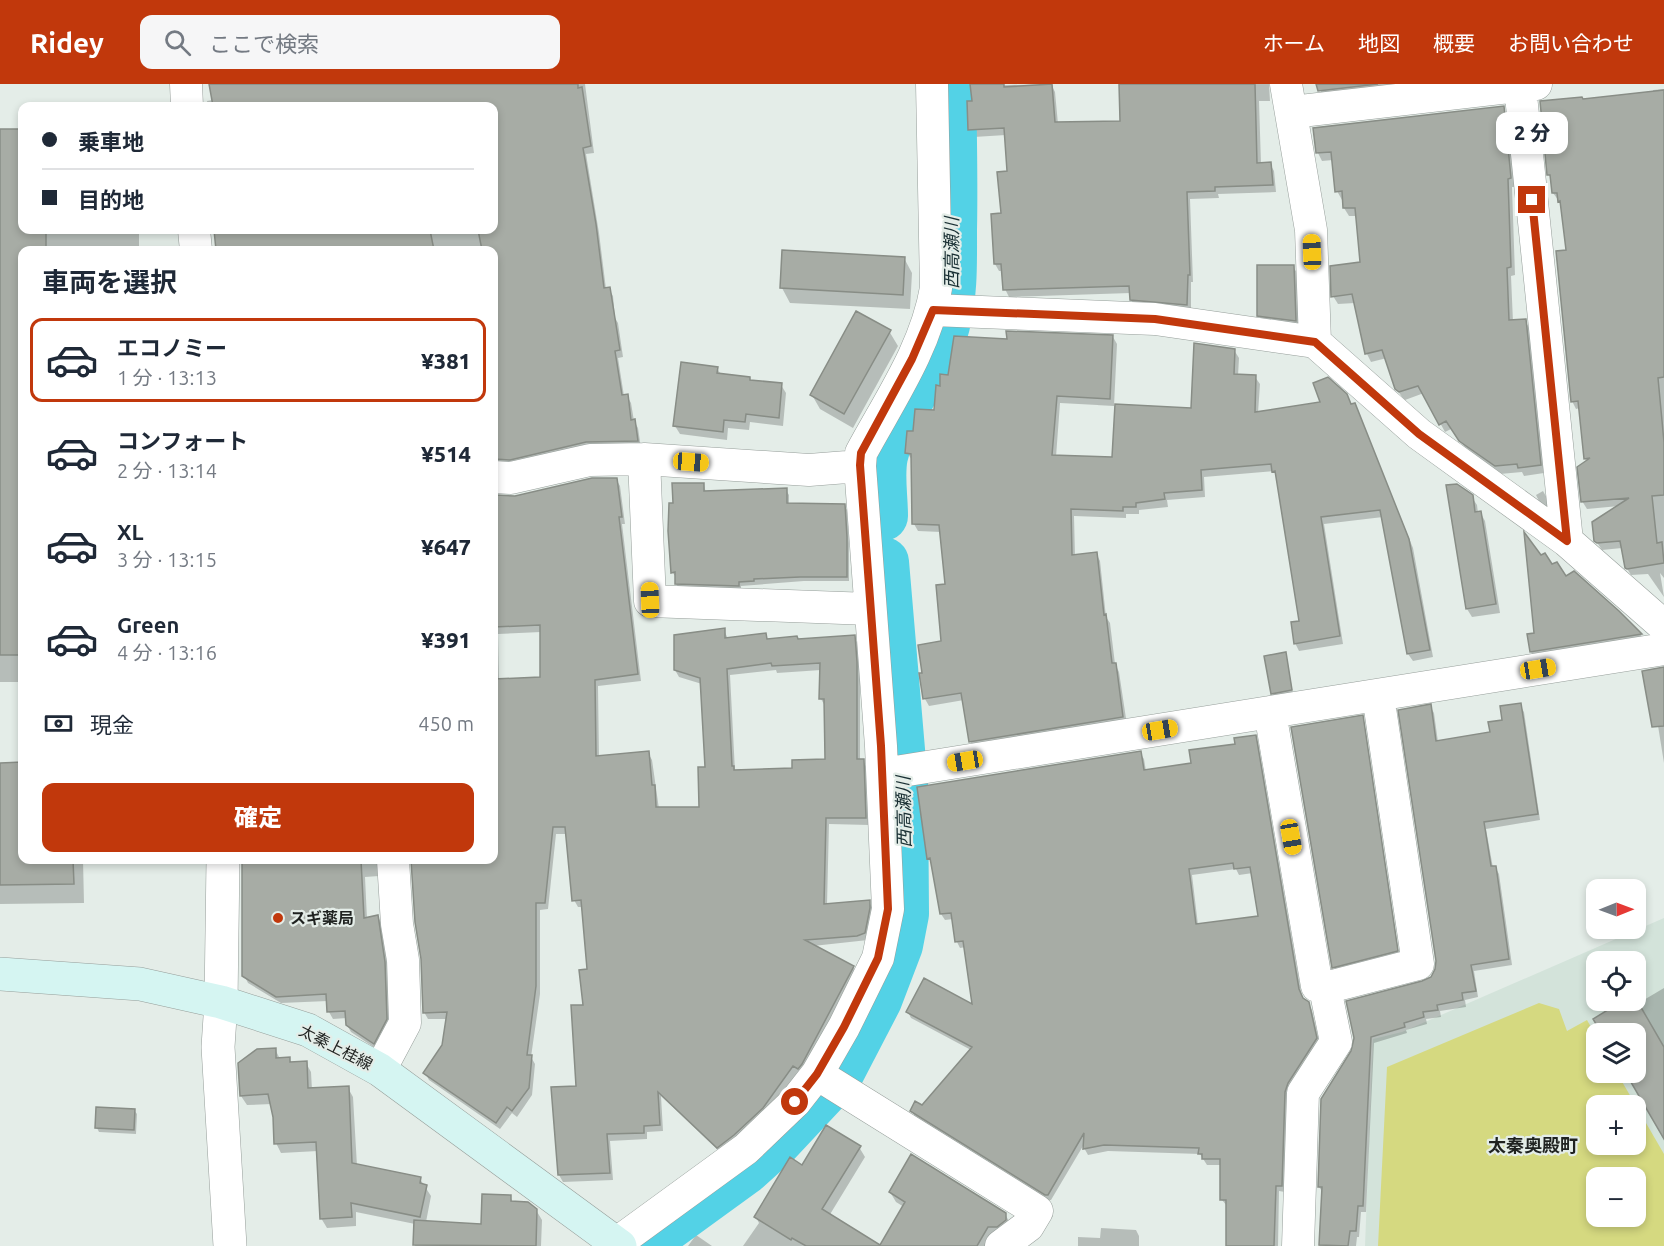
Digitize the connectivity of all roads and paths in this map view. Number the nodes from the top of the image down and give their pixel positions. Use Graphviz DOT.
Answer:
graph roads {
  1 [pos="186,84"];
  2 [pos="932,84"];
  3 [pos="1528,85"];
  4 [pos="1289,98"];
  5 [pos="188,102"];
  6 [pos="944,311"];
  7 [pos="1315,342"];
  8 [pos="644,459"];
  9 [pos="860,465"];
  10 [pos="498,477"];
  11 [pos="1567,541"];
  12 [pos="870,609"];
  13 [pos="1664,626"];
  14 [pos="1664,649"];
  15 [pos="1378,695"];
  16 [pos="1270,712"];
  17 [pos="883,774"];
  18 [pos="224,864"];
  19 [pos="393,864"];
  20 [pos="0,974"];
  21 [pos="1325,988"];
  22 [pos="221,1002"];
  23 [pos="380,1070"];
  24 [pos="817,1074"];
  25 [pos="619,1245"];
  26 [pos="230,1246"];
  27 [pos="1001,1246"];
  28 [pos="1298,1246"];
  1 -- 5 [label="street"];
  2 -- 6 [label="street"];
  3 -- 4 [label="street"];
  3 -- 11 [label="street"];
  4 -- 7 [label="street"];
  6 -- 7 [label="street"];
  6 -- 9 [label="street"];
  7 -- 11 [label="street"];
  8 -- 9 [label="street"];
  8 -- 10 [label="street"];
  8 -- 12 [label="street"];
  9 -- 12 [label="street"];
  11 -- 13 [label="street"];
  12 -- 17 [label="street"];
  14 -- 15 [label="street"];
  15 -- 16 [label="street"];
  15 -- 21 [label="street"];
  16 -- 17 [label="street"];
  16 -- 21 [label="street"];
  17 -- 24 [label="street"];
  18 -- 22 [label="street"];
  19 -- 23 [label="street"];
  20 -- 22 [label="main road, 太秦上桂線"];
  21 -- 28 [label="street"];
  22 -- 23 [label="main road, 太秦上桂線"];
  22 -- 26 [label="street"];
  23 -- 25 [label="main road, 太秦上桂線"];
  24 -- 25 [label="street"];
  24 -- 27 [label="street"];
}
